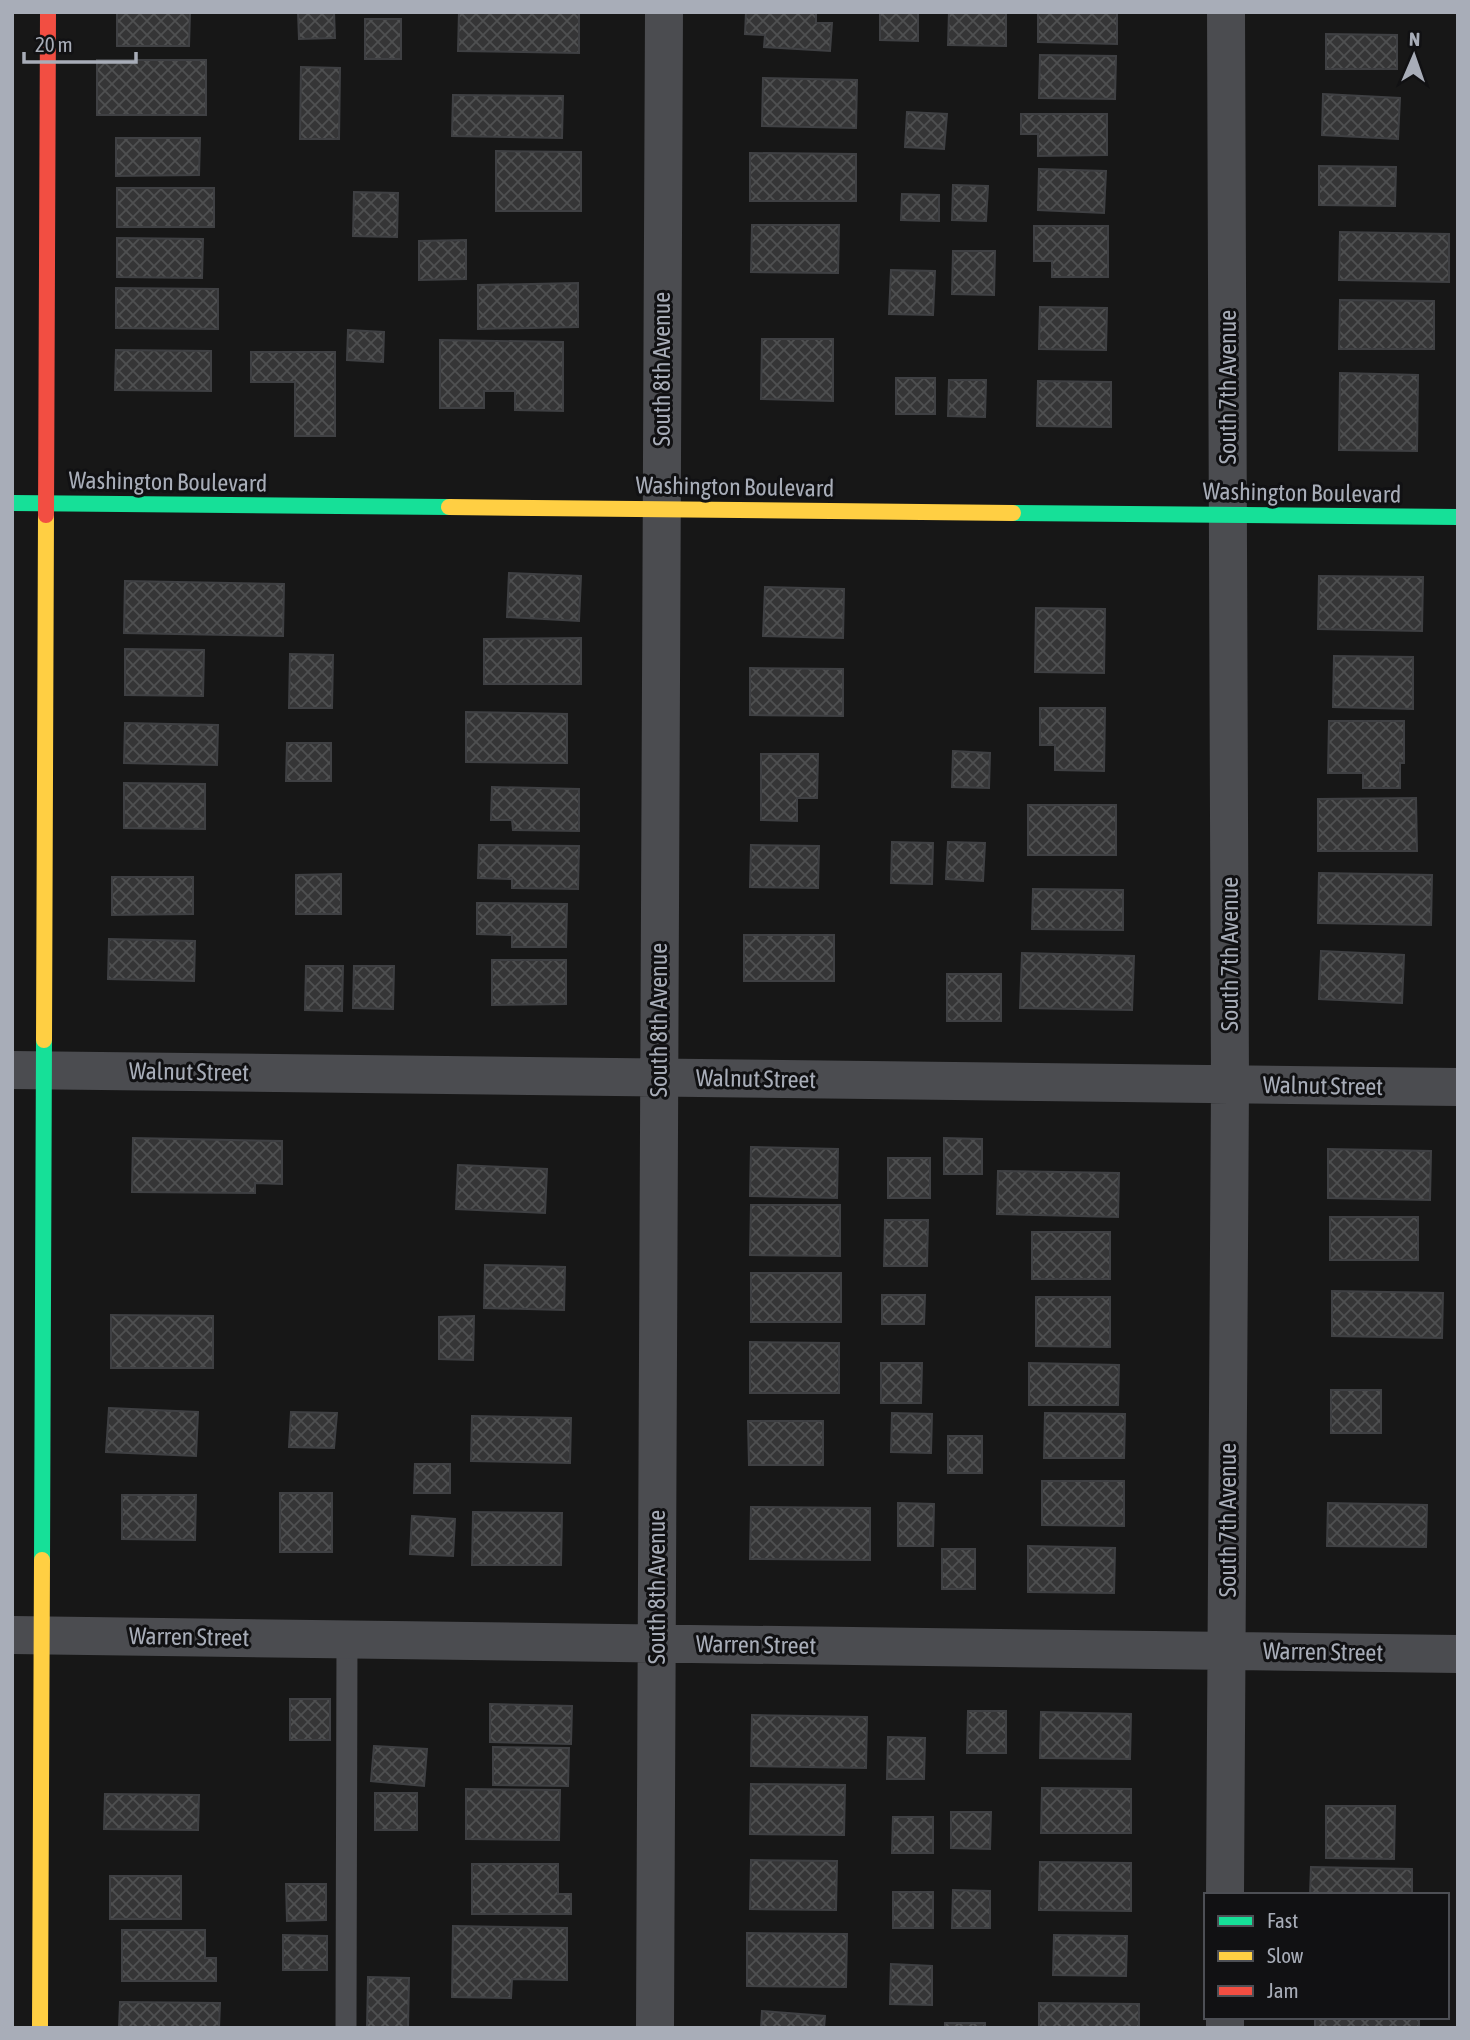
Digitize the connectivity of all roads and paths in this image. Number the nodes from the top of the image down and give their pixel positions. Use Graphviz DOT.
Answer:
graph roads {
  1 [pos="48,12"];
  2 [pos="664,12"];
  3 [pos="1226,12"];
  4 [pos="12,503"];
  5 [pos="45,503"];
  6 [pos="662,509"];
  7 [pos="1229,515"];
  8 [pos="1458,517"];
  9 [pos="28,1070"];
  10 [pos="659,1078"];
  11 [pos="1230,1085"];
  12 [pos="1458,1087"];
  13 [pos="27,1635"];
  14 [pos="347,1639"];
  15 [pos="657,1644"];
  16 [pos="1227,1651"];
  17 [pos="1458,1654"];
  18 [pos="1225,1893"];
  19 [pos="40,2028"];
  20 [pos="346,2028"];
  21 [pos="655,2028"];
  1 -- 5 [label="street"];
  2 -- 6 [label="street, South 8th Avenue"];
  3 -- 7 [label="street, South 7th Avenue"];
  4 -- 5 [label="street, Washington Boulevard"];
  5 -- 6 [label="street, Washington Boulevard"];
  5 -- 9 [label="street"];
  6 -- 7 [label="street, Washington Boulevard"];
  6 -- 10 [label="street, South 8th Avenue"];
  7 -- 8 [label="street, Washington Boulevard"];
  7 -- 11 [label="street, South 7th Avenue"];
  9 -- 10 [label="street, Walnut Street"];
  9 -- 13 [label="street"];
  10 -- 11 [label="street, Walnut Street"];
  10 -- 15 [label="street, South 8th Avenue"];
  11 -- 12 [label="street, Walnut Street"];
  11 -- 16 [label="street, South 7th Avenue"];
  13 -- 14 [label="street, Warren Street"];
  13 -- 19 [label="street"];
  14 -- 15 [label="street, Warren Street"];
  14 -- 20 [label="lane"];
  15 -- 16 [label="street, Warren Street"];
  15 -- 21 [label="street, South 8th Avenue"];
  16 -- 17 [label="street, Warren Street"];
  16 -- 18 [label="street, South 7th Avenue"];
}
